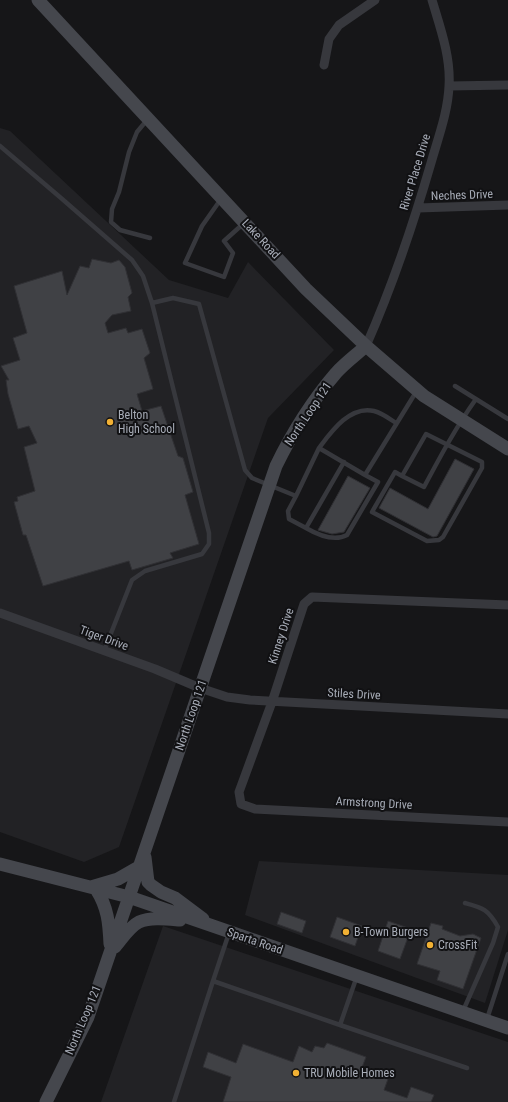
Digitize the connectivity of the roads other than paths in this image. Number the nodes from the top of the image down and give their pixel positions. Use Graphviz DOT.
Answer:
graph roads {
  1 [pos="38,0"];
  2 [pos="374,0"];
  3 [pos="432,0"];
  4 [pos="324,65"];
  5 [pos="508,85"];
  6 [pos="449,86"];
  7 [pos="148,119"];
  8 [pos="0,146"];
  9 [pos="222,198"];
  10 [pos="508,205"];
  11 [pos="418,208"];
  12 [pos="245,222"];
  13 [pos="150,238"];
  14 [pos="152,303"];
  15 [pos="366,346"];
  16 [pos="455,386"];
  17 [pos="417,390"];
  18 [pos="476,399"];
  19 [pos="508,419"];
  20 [pos="461,420"];
  21 [pos="396,423"];
  22 [pos="447,444"];
  23 [pos="320,448"];
  24 [pos="508,450"];
  25 [pos="344,462"];
  26 [pos="365,475"];
  27 [pos="402,476"];
  28 [pos="269,486"];
  29 [pos="296,496"];
  30 [pos="306,528"];
  31 [pos="508,605"];
  32 [pos="0,613"];
  33 [pos="104,651"];
  34 [pos="200,688"];
  35 [pos="272,702"];
  36 [pos="508,714"];
  37 [pos="241,804"];
  38 [pos="508,822"];
  39 [pos="146,848"];
  40 [pos="0,864"];
  41 [pos="139,867"];
  42 [pos="93,888"];
  43 [pos="129,897"];
  44 [pos="464,903"];
  45 [pos="194,920"];
  46 [pos="214,927"];
  47 [pos="230,932"];
  48 [pos="110,952"];
  49 [pos="508,954"];
  50 [pos="357,976"];
  51 [pos="214,981"];
  52 [pos="463,1013"];
  53 [pos="486,1021"];
  54 [pos="340,1025"];
  55 [pos="508,1028"];
  56 [pos="467,1068"];
  57 [pos="46,1102"];
  58 [pos="174,1102"];
  1 -- 7 [label="main road, Lake Road"];
  2 -- 4 [label="street"];
  3 -- 6 [label="street, River Place Drive"];
  5 -- 6 [label="street"];
  6 -- 11 [label="street, River Place Drive"];
  7 -- 9 [label="main road, Lake Road"];
  7 -- 13 [label="lane"];
  8 -- 14 [label="lane"];
  9 -- 12 [label="main road, Lake Road"];
  9 -- 12 [label="lane"];
  10 -- 11 [label="street, Neches Drive"];
  11 -- 15 [label="street, River Place Drive"];
  12 -- 15 [label="main road, Lake Road"];
  14 -- 28 [label="lane"];
  14 -- 33 [label="lane"];
  15 -- 17 [label="main road, Lake Road"];
  15 -- 28 [label="main road, North Loop 121"];
  16 -- 18 [label="lane"];
  17 -- 20 [label="main road, Lake Road"];
  17 -- 21 [label="lane"];
  18 -- 19 [label="lane"];
  18 -- 20 [label="lane"];
  20 -- 22 [label="lane"];
  20 -- 24 [label="main road, Lake Road"];
  21 -- 23 [label="lane"];
  21 -- 26 [label="lane"];
  22 -- 27 [label="lane"];
  22 -- 27 [label="lane"];
  22 -- 27 [label="lane"];
  23 -- 25 [label="lane"];
  23 -- 29 [label="lane"];
  25 -- 26 [label="lane"];
  25 -- 30 [label="lane"];
  26 -- 30 [label="lane"];
  28 -- 29 [label="lane"];
  28 -- 34 [label="main road, North Loop 121"];
  29 -- 30 [label="lane"];
  31 -- 35 [label="street, Kinney Drive"];
  32 -- 33 [label="street, Tiger Drive"];
  33 -- 34 [label="street, Tiger Drive"];
  34 -- 35 [label="street, Stiles Drive"];
  34 -- 39 [label="main road, North Loop 121"];
  35 -- 36 [label="street, Stiles Drive"];
  35 -- 37 [label="street, Kinney Drive"];
  37 -- 38 [label="street, Armstrong Drive"];
  39 -- 41 [label="main road, North Loop 121"];
  39 -- 46 [label="main road"];
  40 -- 42 [label="main road, Sparta Road"];
  41 -- 42 [label="main road"];
  41 -- 43 [label="main road, North Loop 121"];
  42 -- 43 [label="main road, Sparta Road"];
  42 -- 48 [label="main road"];
  43 -- 45 [label="main road, Sparta Road"];
  43 -- 48 [label="main road, North Loop 121"];
  44 -- 52 [label="lane"];
  45 -- 46 [label="main road, Sparta Road"];
  45 -- 48 [label="main road"];
  46 -- 47 [label="main road, Sparta Road"];
  47 -- 50 [label="main road, Sparta Road"];
  47 -- 51 [label="lane"];
  48 -- 57 [label="main road, North Loop 121"];
  49 -- 53 [label="lane"];
  50 -- 52 [label="main road, Sparta Road"];
  50 -- 54 [label="lane"];
  51 -- 54 [label="lane"];
  51 -- 58 [label="lane"];
  52 -- 53 [label="main road, Sparta Road"];
  53 -- 55 [label="main road, Sparta Road"];
  54 -- 56 [label="lane"];
}
